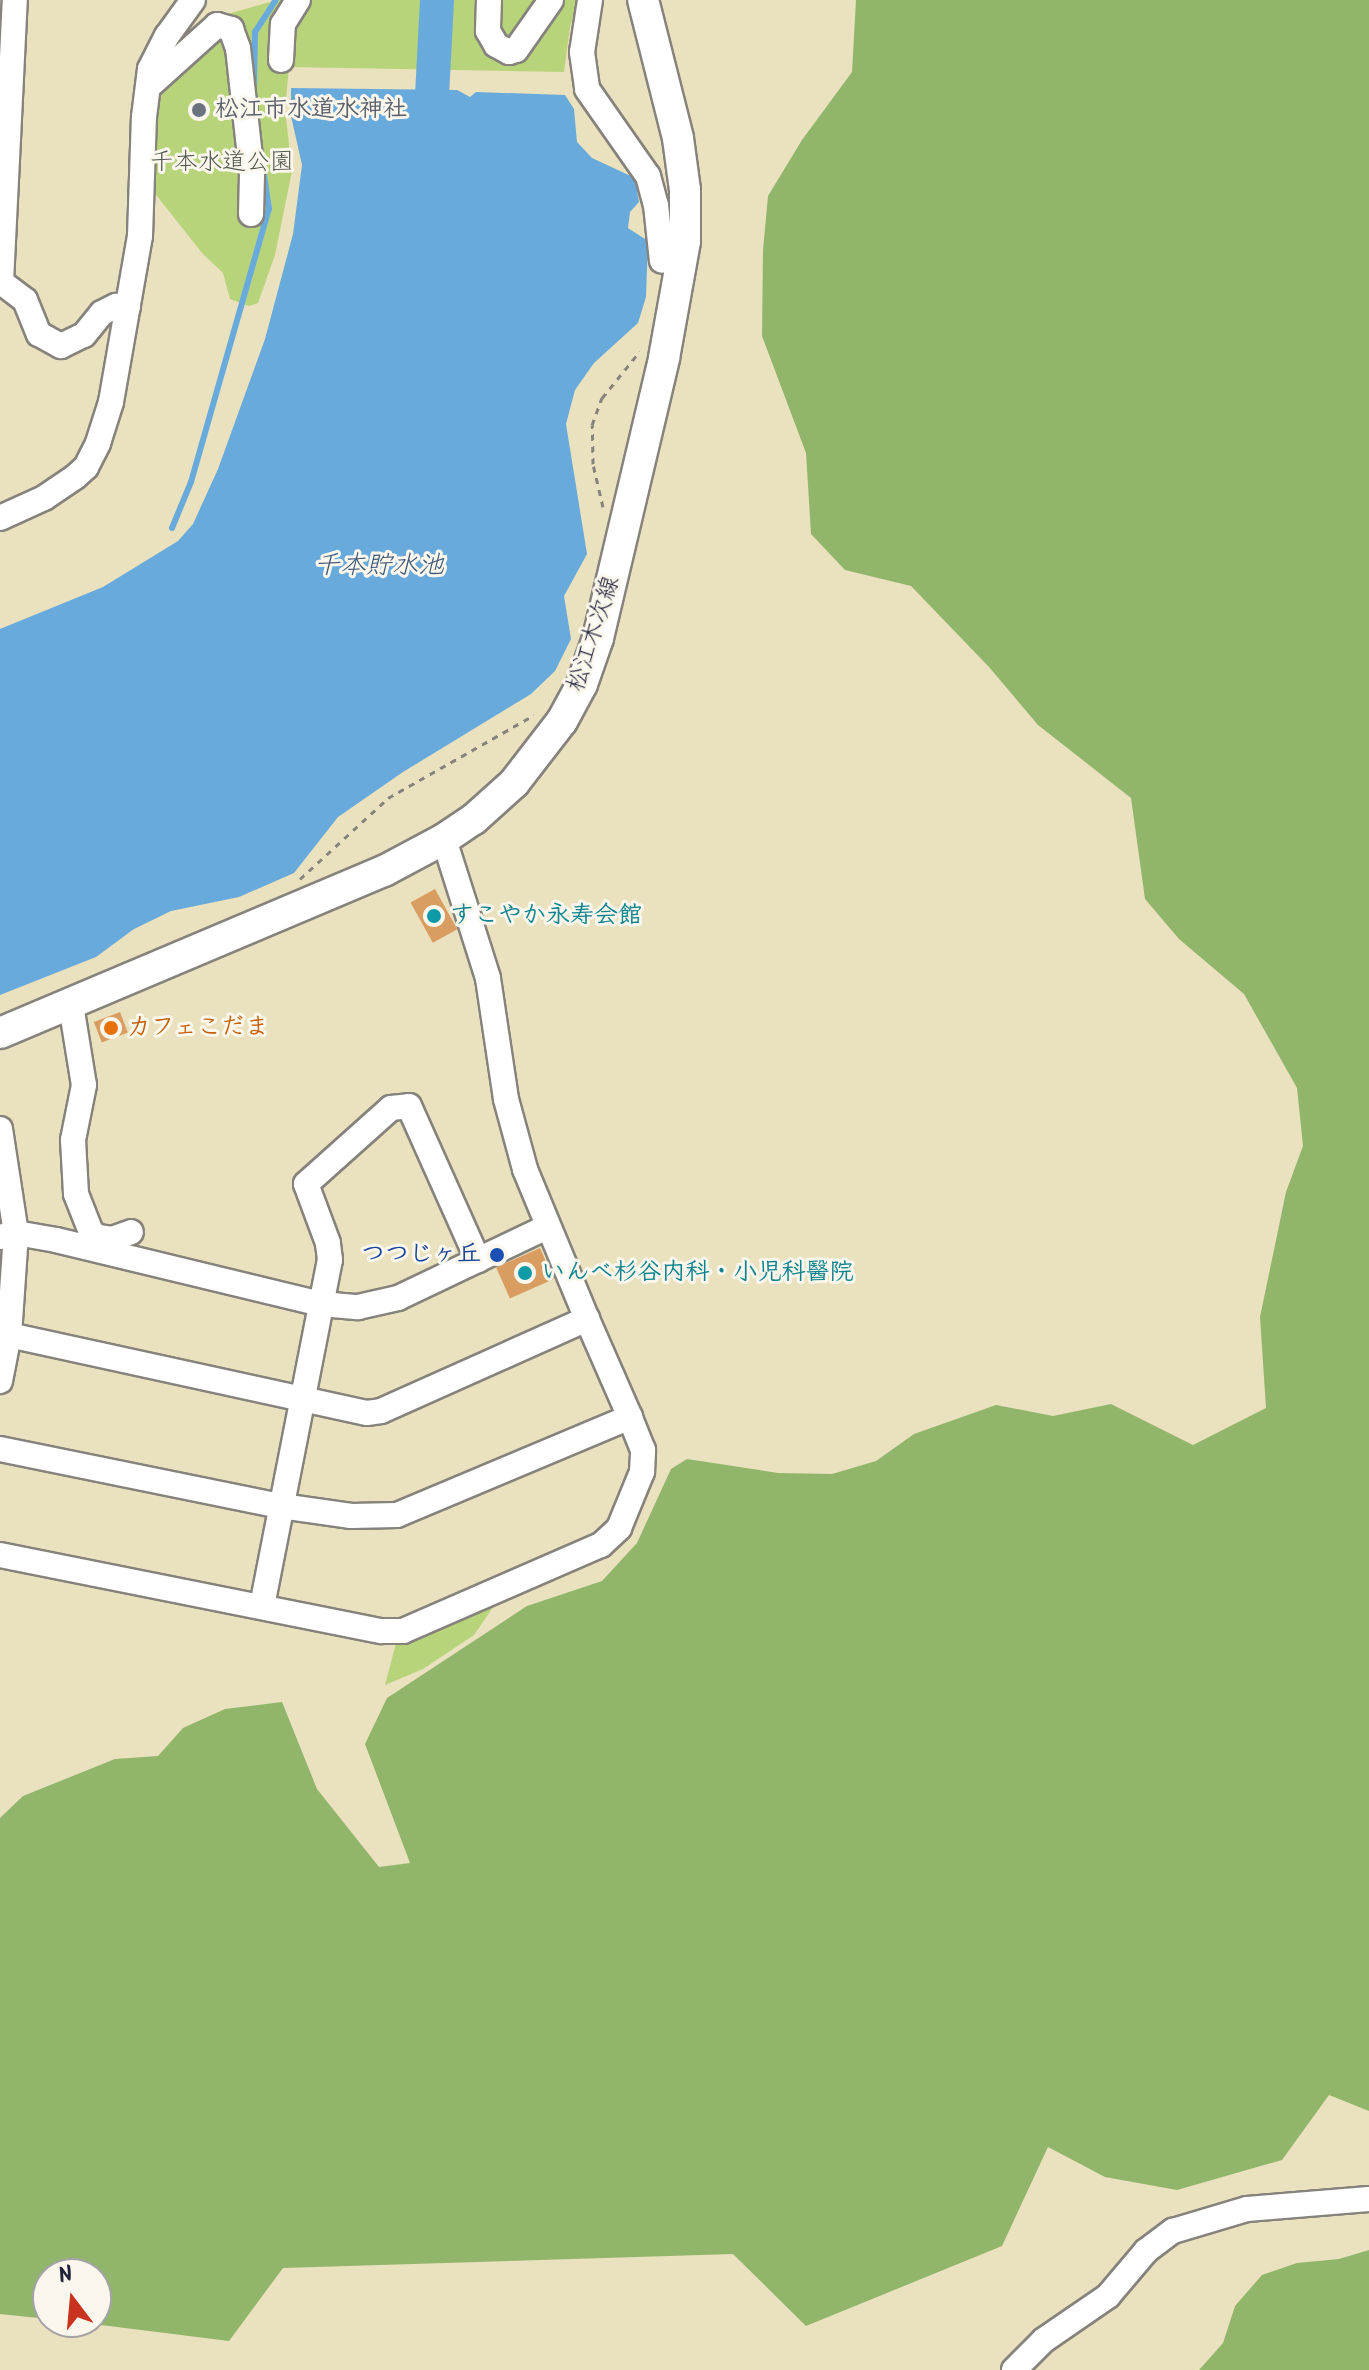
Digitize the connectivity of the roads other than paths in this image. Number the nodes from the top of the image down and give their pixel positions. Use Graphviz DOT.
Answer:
graph roads {
  1 [pos="15,0"];
  2 [pos="193,0"];
  3 [pos="298,0"];
  4 [pos="489,0"];
  5 [pos="551,0"];
  6 [pos="590,0"];
  7 [pos="643,0"];
  8 [pos="281,60"];
  9 [pos="148,87"];
  10 [pos="5,95"];
  11 [pos="251,214"];
  12 [pos="662,261"];
  13 [pos="0,282"];
  14 [pos="128,307"];
  15 [pos="0,518"];
  16 [pos="444,839"];
  17 [pos="71,1005"];
  18 [pos="0,1033"];
  19 [pos="0,1130"];
  20 [pos="547,1227"];
  21 [pos="131,1232"];
  22 [pos="8,1235"];
  23 [pos="478,1260"];
  24 [pos="321,1304"];
  25 [pos="587,1319"];
  26 [pos="4,1336"];
  27 [pos="0,1381"];
  28 [pos="302,1401"];
  29 [pos="630,1417"];
  30 [pos="0,1449"];
  31 [pos="281,1506"];
  32 [pos="0,1555"];
  33 [pos="262,1606"];
  34 [pos="1369,2199"];
  35 [pos="1014,2370"];
  1 -- 10 [label="street"];
  2 -- 9 [label="street"];
  3 -- 8 [label="street"];
  4 -- 5 [label="street"];
  6 -- 12 [label="street"];
  7 -- 16 [label="main road, 松江木次線"];
  9 -- 11 [label="street"];
  9 -- 14 [label="street"];
  10 -- 13 [label="street"];
  13 -- 14 [label="street"];
  14 -- 15 [label="street"];
  16 -- 17 [label="main road, 松江木次線"];
  16 -- 20 [label="street"];
  17 -- 18 [label="main road, 松江木次線"];
  17 -- 21 [label="street"];
  19 -- 22 [label="street"];
  20 -- 23 [label="street"];
  20 -- 25 [label="street"];
  22 -- 24 [label="street"];
  22 -- 26 [label="street"];
  23 -- 24 [label="street"];
  23 -- 24 [label="street"];
  24 -- 28 [label="street"];
  25 -- 28 [label="street"];
  25 -- 29 [label="street"];
  26 -- 27 [label="street"];
  26 -- 28 [label="street"];
  28 -- 31 [label="street"];
  29 -- 31 [label="street"];
  29 -- 33 [label="street"];
  30 -- 31 [label="street"];
  31 -- 33 [label="street"];
  32 -- 33 [label="street"];
  34 -- 35 [label="street"];
}
